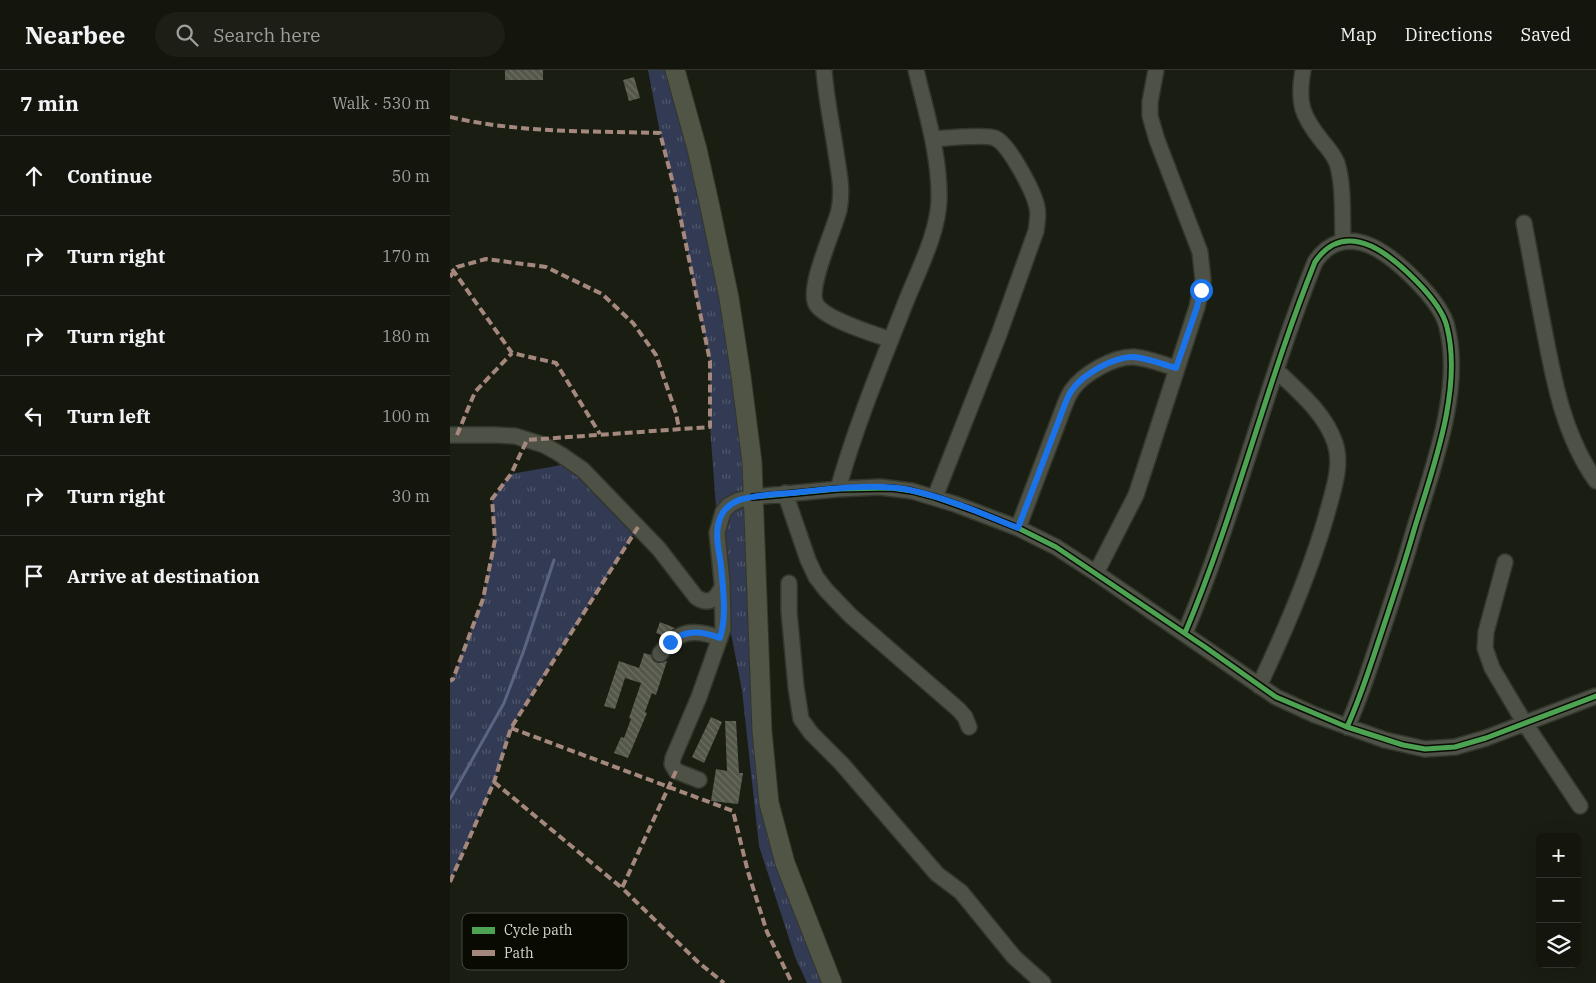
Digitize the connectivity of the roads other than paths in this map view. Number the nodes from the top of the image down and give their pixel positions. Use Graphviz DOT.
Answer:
graph roads {
  1 [pos="675,70"];
  2 [pos="824,70"];
  3 [pos="916,70"];
  4 [pos="1156,70"];
  5 [pos="1303,70"];
  6 [pos="932,139"];
  7 [pos="1524,223"];
  8 [pos="1343,241"];
  9 [pos="891,340"];
  10 [pos="1176,368"];
  11 [pos="1276,370"];
  12 [pos="450,435"];
  13 [pos="1596,481"];
  14 [pos="838,489"];
  15 [pos="785,493"];
  16 [pos="753,497"];
  17 [pos="935,497"];
  18 [pos="1018,528"];
  19 [pos="1505,562"];
  20 [pos="1096,573"];
  21 [pos="789,583"];
  22 [pos="722,587"];
  23 [pos="1185,633"];
  24 [pos="720,638"];
  25 [pos="660,654"];
  26 [pos="1259,686"];
  27 [pos="1596,696"];
  28 [pos="1524,722"];
  29 [pos="969,728"];
  30 [pos="1347,728"];
  31 [pos="699,780"];
  32 [pos="1580,806"];
  33 [pos="832,983"];
  34 [pos="1043,983"];
  1 -- 16 [label="main road"];
  2 -- 9 [label="street"];
  3 -- 6 [label="street"];
  4 -- 10 [label="street"];
  5 -- 8 [label="street"];
  6 -- 9 [label="street"];
  6 -- 17 [label="street"];
  7 -- 13 [label="street"];
  8 -- 11 [label="street"];
  8 -- 30 [label="street"];
  9 -- 14 [label="street"];
  10 -- 18 [label="street"];
  10 -- 20 [label="street"];
  11 -- 23 [label="street"];
  11 -- 26 [label="street"];
  12 -- 22 [label="street"];
  14 -- 15 [label="street"];
  14 -- 17 [label="street"];
  15 -- 16 [label="street"];
  15 -- 29 [label="street"];
  16 -- 22 [label="street"];
  16 -- 33 [label="main road"];
  17 -- 18 [label="street"];
  18 -- 20 [label="street"];
  19 -- 28 [label="street"];
  20 -- 23 [label="street"];
  21 -- 34 [label="street"];
  22 -- 24 [label="street"];
  23 -- 26 [label="street"];
  24 -- 25 [label="street"];
  24 -- 31 [label="street"];
  26 -- 30 [label="street"];
  27 -- 28 [label="street"];
  28 -- 30 [label="street"];
  28 -- 32 [label="street"];
}
